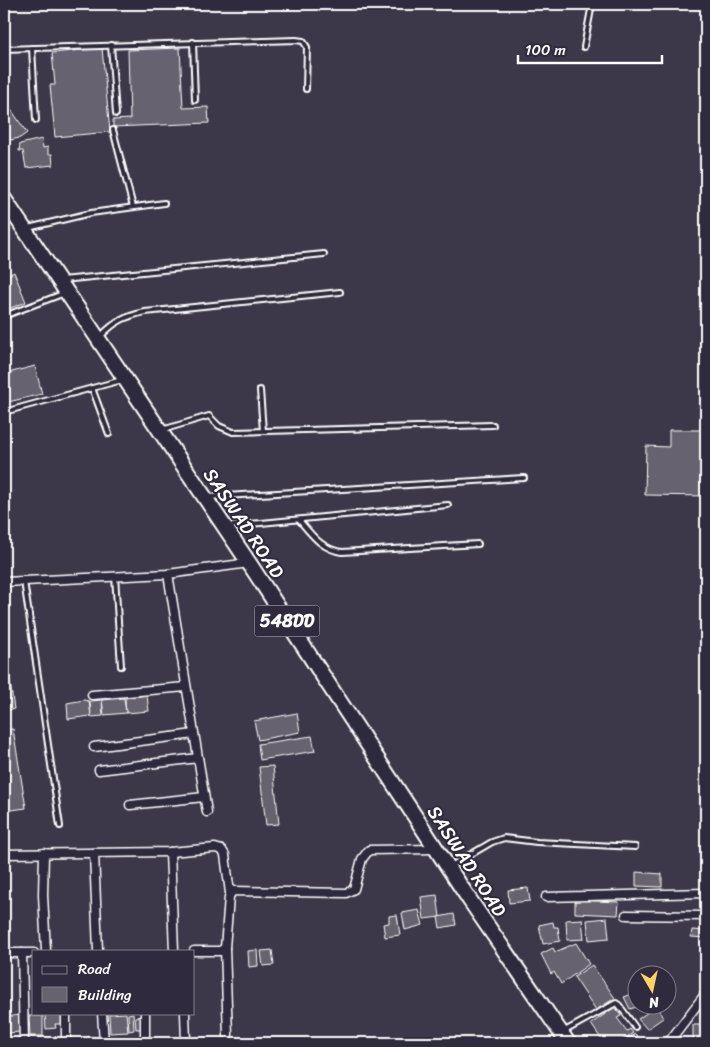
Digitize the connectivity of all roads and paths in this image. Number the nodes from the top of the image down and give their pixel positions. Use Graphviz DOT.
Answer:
graph roads {
  1 [pos="592,4"];
  2 [pos="193,42"];
  3 [pos="111,45"];
  4 [pos="584,47"];
  5 [pos="32,48"];
  6 [pos="4,49"];
  7 [pos="306,89"];
  8 [pos="195,100"];
  9 [pos="116,114"];
  10 [pos="36,120"];
  11 [pos="112,130"];
  12 [pos="4,199"];
  13 [pos="164,203"];
  14 [pos="133,207"];
  15 [pos="24,230"];
  16 [pos="324,254"];
  17 [pos="59,281"];
  18 [pos="67,292"];
  19 [pos="340,292"];
  20 [pos="4,316"];
  21 [pos="98,338"];
  22 [pos="125,379"];
  23 [pos="92,388"];
  24 [pos="260,390"];
  25 [pos="4,412"];
  26 [pos="493,425"];
  27 [pos="160,430"];
  28 [pos="263,431"];
  29 [pos="109,434"];
  30 [pos="524,478"];
  31 [pos="204,497"];
  32 [pos="448,505"];
  33 [pos="299,520"];
  34 [pos="224,527"];
  35 [pos="478,544"];
  36 [pos="249,563"];
  37 [pos="168,574"];
  38 [pos="115,576"];
  39 [pos="24,581"];
  40 [pos="4,582"];
  41 [pos="121,666"];
  42 [pos="186,686"];
  43 [pos="92,695"];
  44 [pos="194,734"];
  45 [pos="94,747"];
  46 [pos="198,758"];
  47 [pos="99,770"];
  48 [pos="204,797"];
  49 [pos="130,805"];
  50 [pos="206,812"];
  51 [pos="60,826"];
  52 [pos="635,847"];
  53 [pos="437,849"];
  54 [pos="170,852"];
  55 [pos="44,853"];
  56 [pos="94,853"];
  57 [pos="4,854"];
  58 [pos="449,867"];
  59 [pos="706,893"];
  60 [pos="230,894"];
  61 [pos="546,897"];
  62 [pos="626,915"];
  63 [pos="706,916"];
  64 [pos="225,948"];
  65 [pos="46,950"];
  66 [pos="98,950"];
  67 [pos="174,950"];
  68 [pos="195,951"];
  69 [pos="4,953"];
  70 [pos="22,953"];
  71 [pos="32,953"];
  72 [pos="706,993"];
  73 [pos="66,1014"];
  74 [pos="102,1014"];
  75 [pos="145,1014"];
  76 [pos="185,1014"];
  77 [pos="635,1027"];
  78 [pos="228,1035"];
  79 [pos="565,1038"];
  80 [pos="24,1043"];
  81 [pos="66,1043"];
  82 [pos="104,1043"];
  83 [pos="145,1043"];
  84 [pos="186,1043"];
  85 [pos="668,1043"];
  1 -- 4 [label="lane"];
  2 -- 3 [label="lane"];
  2 -- 7 [label="lane"];
  2 -- 8 [label="lane"];
  3 -- 5 [label="lane"];
  3 -- 9 [label="lane"];
  5 -- 6 [label="lane"];
  5 -- 10 [label="lane"];
  11 -- 14 [label="lane"];
  12 -- 15 [label="highway, SASWAD ROAD / 548DD"];
  13 -- 14 [label="lane"];
  14 -- 15 [label="lane"];
  15 -- 17 [label="highway, SASWAD ROAD / 548DD"];
  16 -- 17 [label="lane"];
  17 -- 18 [label="highway, SASWAD ROAD / 548DD"];
  18 -- 20 [label="lane"];
  18 -- 21 [label="highway, SASWAD ROAD / 548DD"];
  19 -- 21 [label="lane"];
  21 -- 22 [label="highway, SASWAD ROAD / 548DD"];
  22 -- 23 [label="lane"];
  22 -- 27 [label="highway, SASWAD ROAD / 548DD"];
  23 -- 25 [label="lane"];
  23 -- 29 [label="lane"];
  24 -- 28 [label="lane"];
  26 -- 28 [label="lane"];
  27 -- 28 [label="lane"];
  27 -- 31 [label="highway, SASWAD ROAD / 548DD"];
  30 -- 31 [label="lane"];
  31 -- 34 [label="highway, SASWAD ROAD / 548DD"];
  32 -- 33 [label="lane"];
  33 -- 34 [label="lane"];
  33 -- 35 [label="lane"];
  34 -- 36 [label="highway, SASWAD ROAD / 548DD"];
  36 -- 37 [label="street"];
  36 -- 53 [label="highway, SASWAD ROAD / 548DD"];
  37 -- 38 [label="street"];
  37 -- 42 [label="street"];
  38 -- 39 [label="street"];
  38 -- 41 [label="lane"];
  39 -- 40 [label="street"];
  39 -- 51 [label="lane"];
  42 -- 43 [label="street"];
  42 -- 44 [label="street"];
  44 -- 45 [label="street"];
  44 -- 46 [label="street"];
  46 -- 47 [label="street"];
  46 -- 48 [label="street"];
  48 -- 49 [label="street"];
  48 -- 50 [label="street"];
  52 -- 58 [label="lane"];
  53 -- 58 [label="highway, SASWAD ROAD / 548DD"];
  53 -- 60 [label="street"];
  54 -- 56 [label="street"];
  54 -- 60 [label="street"];
  54 -- 67 [label="street"];
  55 -- 56 [label="street"];
  55 -- 57 [label="street"];
  55 -- 65 [label="street"];
  56 -- 66 [label="street"];
  58 -- 79 [label="highway, SASWAD ROAD / 548DD"];
  59 -- 61 [label="street"];
  60 -- 64 [label="street"];
  62 -- 63 [label="street"];
  64 -- 68 [label="street"];
  64 -- 78 [label="street"];
  69 -- 70 [label="street"];
  70 -- 71 [label="street"];
  70 -- 80 [label="street"];
  72 -- 85 [label="street"];
  73 -- 81 [label="street"];
  74 -- 82 [label="street"];
  75 -- 83 [label="street"];
  76 -- 84 [label="street"];
  77 -- 79 [label="lane"];
}
